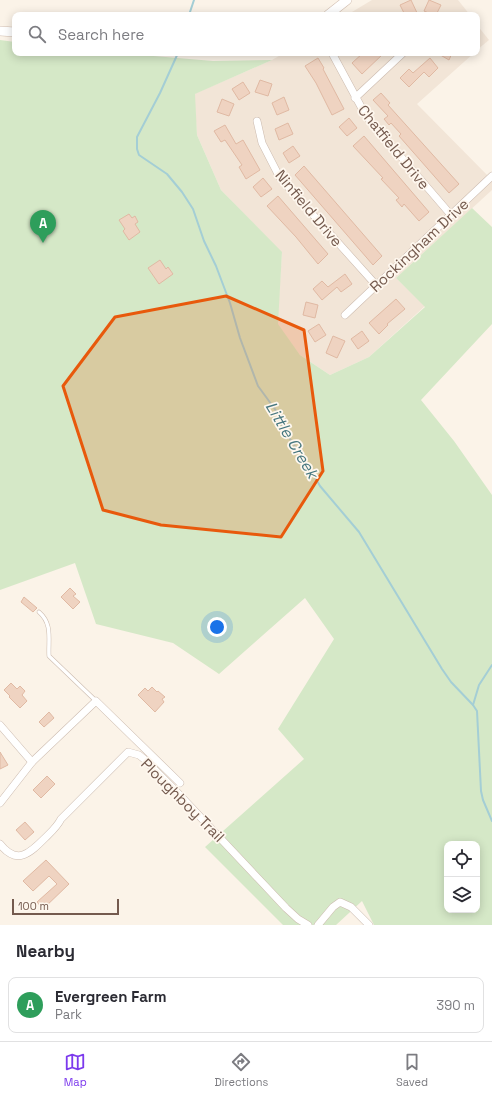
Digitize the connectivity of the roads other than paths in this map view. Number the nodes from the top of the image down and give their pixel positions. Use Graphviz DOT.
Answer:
graph roads {
  1 [pos="347,0"];
  2 [pos="332,12"];
  3 [pos="0,31"];
  4 [pos="12,32"];
  5 [pos="334,56"];
  6 [pos="400,56"];
  7 [pos="355,98"];
  8 [pos="257,121"];
  9 [pos="492,176"];
  10 [pos="451,215"];
  11 [pos="376,285"];
  12 [pos="345,315"];
  13 [pos="39,612"];
  14 [pos="96,701"];
  15 [pos="0,725"];
  16 [pos="32,762"];
  17 [pos="180,783"];
  18 [pos="0,803"];
  19 [pos="0,844"];
  20 [pos="308,925"];
  21 [pos="318,925"];
  22 [pos="369,925"];
  1 -- 2 [label="main road"];
  3 -- 4 [label="main road"];
  5 -- 7 [label="street, Chatfield Drive"];
  6 -- 7 [label="street"];
  7 -- 10 [label="street, Chatfield Drive"];
  8 -- 11 [label="street, Ninfield Drive"];
  9 -- 10 [label="street, Rockingham Drive"];
  10 -- 11 [label="street, Rockingham Drive"];
  11 -- 12 [label="street, Rockingham Drive"];
  13 -- 14 [label="lane"];
  14 -- 16 [label="street"];
  14 -- 17 [label="street"];
  15 -- 16 [label="street"];
  16 -- 18 [label="street"];
  19 -- 20 [label="street, Ploughboy Trail"];
  21 -- 22 [label="street"];
}
